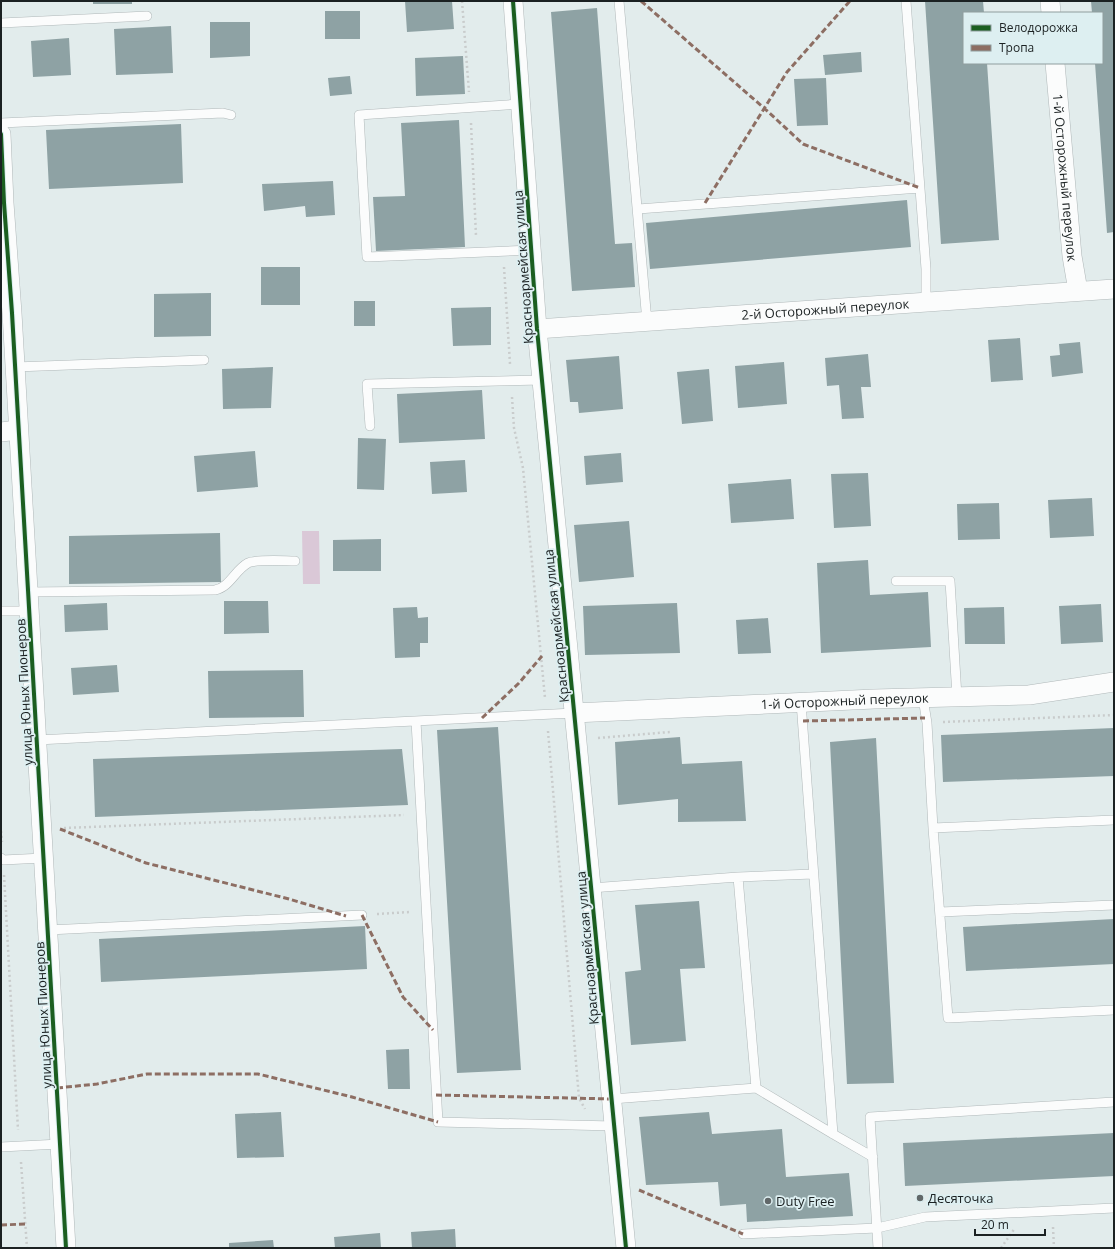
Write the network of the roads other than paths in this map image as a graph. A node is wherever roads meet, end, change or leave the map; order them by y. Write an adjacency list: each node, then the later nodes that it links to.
1 (513, 1): 9 (street, Красноармейская улица)
2 (619, 1): 15 (lane)
3 (906, 1): 13 (lane)
4 (1050, 1): 5 (street)
5 (1051, 12)
6 (147, 16): 7 (lane)
7 (1, 22)
8 (1055, 64): 18 (street, 1-й Осторожный переулок)
9 (520, 104): 16 (street, Красноармейская улица); 16 (lane)
10 (231, 114): 11 (lane)
11 (1, 123)
12 (1, 134): 14 (street, улица Юных Пионеров)
13 (920, 188): 15 (lane); 19 (lane)
14 (2, 203): 20 (street, улица Юных Пионеров)
15 (638, 209): 21 (lane)
16 (532, 250): 22 (street, Красноармейская улица)
17 (1114, 289): 18 (street, 2-й Осторожный переулок)
18 (1078, 291): 19 (street, 2-й Осторожный переулок)
19 (926, 302): 21 (street, 2-й Осторожный переулок)
20 (6, 312): 24 (street, улица Юных Пионеров)
21 (647, 322): 22 (street, 2-й Осторожный переулок)
22 (538, 329): 25 (street, Красноармейская улица)
23 (204, 360): 24 (lane)
24 (15, 367): 27 (street, улица Юных Пионеров)
25 (542, 380): 26 (lane); 37 (street, Красноармейская улица)
26 (370, 426)
27 (10, 431): 30 (street, улица Юных Пионеров)
28 (295, 561): 30 (lane)
29 (896, 581): 34 (lane)
30 (28, 592): 32 (street, улица Юных Пионеров)
31 (1, 611): 32 (lane)
32 (29, 611): 39 (street, улица Юных Пионеров)
33 (1114, 682): 34 (street, 1-й Осторожный переулок)
34 (957, 697): 35 (street, 1-й Осторожный переулок)
35 (923, 698): 36 (street, 1-й Осторожный переулок); 41 (lane)
36 (801, 702): 37 (street, 1-й Осторожный переулок); 44 (lane)
37 (574, 713): 38 (lane); 46 (street, Красноармейская улица)
38 (416, 721): 39 (lane); 55 (lane)
39 (37, 740): 42 (street, улица Юных Пионеров)
40 (1114, 820): 41 (lane)
41 (933, 828): 48 (lane)
42 (43, 858): 43 (lane); 50 (street, улица Юных Пионеров)
43 (2, 859)
44 (814, 874): 45 (lane); 56 (lane)
45 (738, 877): 46 (lane); 52 (lane)
46 (591, 888): 53 (street, Красноармейская улица)
47 (1114, 905): 48 (lane)
48 (940, 912): 51 (lane)
49 (362, 915): 50 (lane)
50 (48, 930): 57 (street, улица Юных Пионеров)
51 (1114, 1010)
52 (756, 1088): 53 (lane); 56 (lane)
53 (612, 1099): 55 (street, Красноармейская улица)
54 (1114, 1102): 59 (lane)
55 (614, 1126): 64 (street, Красноармейская улица)
56 (833, 1134): 59 (lane)
57 (60, 1144): 58 (lane); 63 (street, улица Юных Пионеров)
58 (1, 1147)
59 (873, 1157): 61 (lane)
60 (1114, 1208): 61 (lane)
61 (877, 1228): 62 (lane); 65 (lane)
62 (743, 1234)
63 (66, 1248)
64 (626, 1248)
65 (878, 1248)

